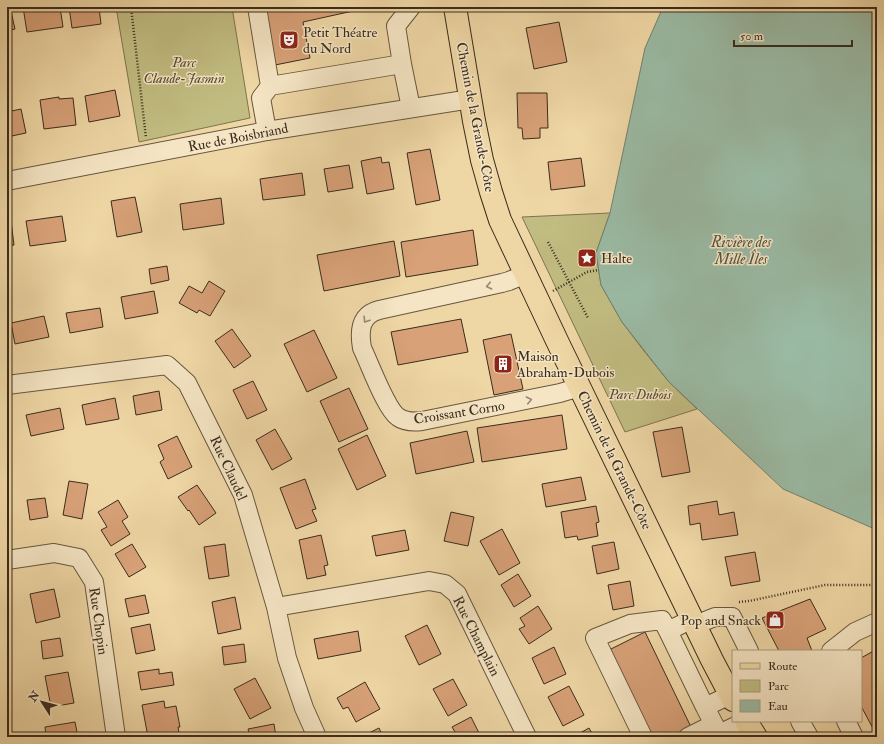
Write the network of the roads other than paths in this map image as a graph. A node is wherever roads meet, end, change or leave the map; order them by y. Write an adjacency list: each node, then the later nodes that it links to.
1 (257, 7): 5 (street)
2 (411, 7): 4 (street)
3 (455, 7): 6 (main road, Chemin de la Grande-Côte)
4 (402, 64): 5 (street); 7 (street)
5 (270, 86): 8 (street)
6 (470, 99): 7 (street, Rue de Boisbriand); 10 (main road, Chemin de la Grande-Côte)
7 (411, 108): 8 (street, Rue de Boisbriand)
8 (267, 131): 9 (street, Rue de Boisbriand)
9 (7, 181)
10 (526, 274): 12 (main road, Chemin de la Grande-Côte); 12 (street, Croissant Corno, one-way to 12)
11 (7, 385): 14 (street, Rue Claudel)
12 (580, 387): 15 (main road, Chemin de la Grande-Côte)
13 (7, 560): 27 (street, Rue Chopin)
14 (276, 607): 28 (street, Rue Claudel); 29 (street, Rue Champlain)
15 (694, 622): 17 (street); 18 (street); 20 (main road, Chemin de la Grande-Côte)
16 (877, 622): 19 (street)
17 (668, 631): 21 (street); 30 (street)
18 (748, 650)
19 (832, 650)
20 (731, 697): 21 (street)
21 (705, 707): 26 (street)
22 (744, 722): 26 (street)
23 (747, 722): 32 (main road)
24 (801, 722): 33 (street)
25 (846, 722): 34 (street)
26 (714, 724): 31 (street)
27 (116, 737)
28 (317, 737)
29 (527, 737)
30 (643, 737)
31 (688, 737)
32 (756, 737)
33 (809, 737)
34 (854, 737)

